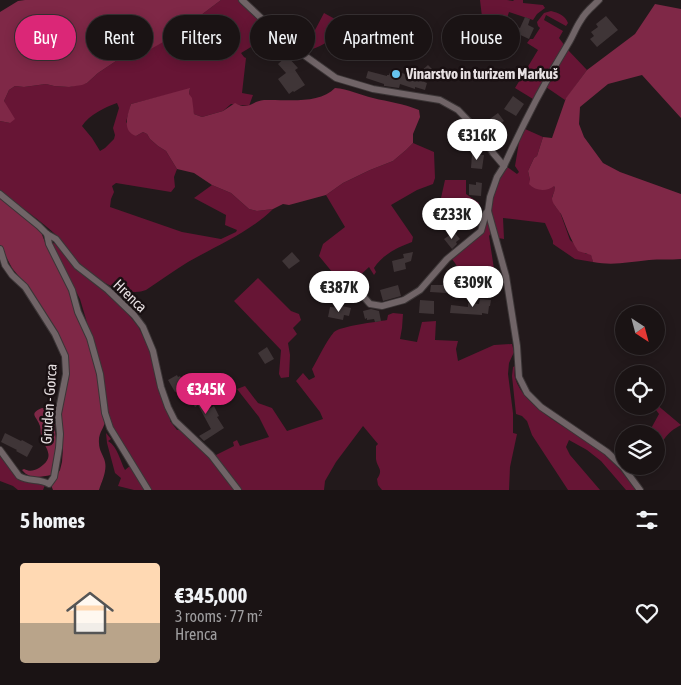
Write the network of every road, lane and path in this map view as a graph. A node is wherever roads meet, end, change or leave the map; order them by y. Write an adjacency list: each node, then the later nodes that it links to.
1 (242, 0): 3 (street)
2 (599, 0): 3 (street)
3 (504, 166): 5 (street)
4 (0, 194): 6 (street, Hrenca)
5 (488, 211): 8 (street); 12 (street)
6 (47, 234): 10 (street); 11 (street, Hrenca)
7 (0, 249): 9 (street, Gruden - Gorca)
8 (362, 295)
9 (0, 450)
10 (148, 490)
11 (238, 490)
12 (640, 490)

